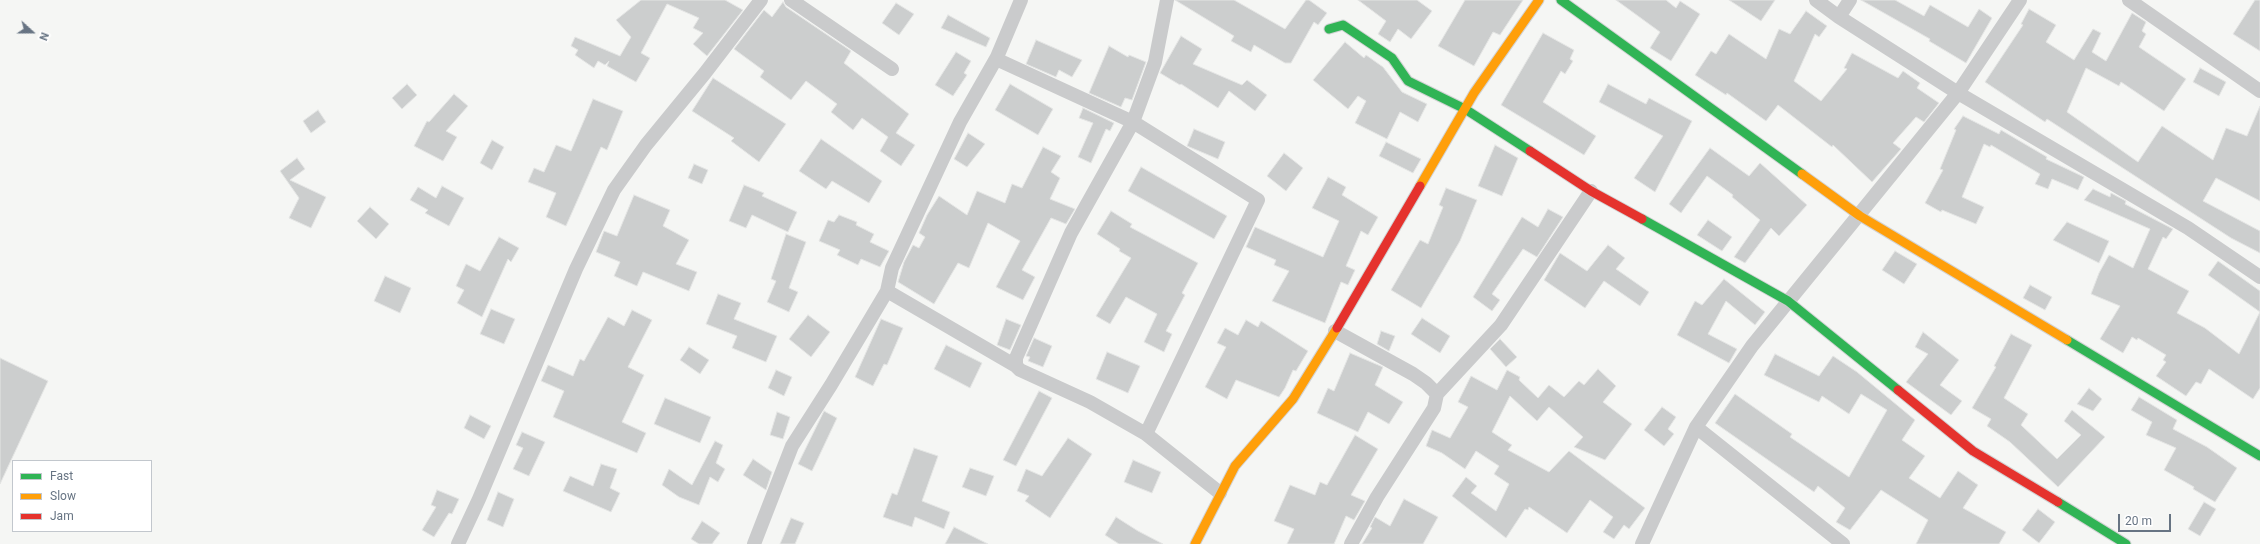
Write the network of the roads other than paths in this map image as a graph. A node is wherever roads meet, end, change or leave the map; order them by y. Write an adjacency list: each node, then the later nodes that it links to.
1 (761, 0): 31 (street)
2 (791, 0): 14 (street)
3 (1021, 0): 13 (street)
4 (1167, 0): 18 (street)
5 (1539, 0): 17 (street)
6 (1561, 0): 20 (street)
7 (1816, 0): 11 (street)
8 (1850, 0): 11 (street)
9 (2020, 0): 16 (street)
10 (2129, 0): 15 (street)
11 (1839, 17): 16 (street)
12 (1329, 29): 17 (street)
13 (996, 59): 18 (street); 22 (street)
14 (892, 69)
15 (2260, 91)
16 (1958, 93): 20 (street); 21 (street)
17 (1465, 109): 19 (street); 24 (street)
18 (1133, 122): 25 (street); 28 (street)
19 (1591, 191): 23 (street); 26 (street)
20 (1860, 216): 23 (street); 29 (street)
21 (2260, 277)
22 (887, 291): 25 (street); 32 (street)
23 (1788, 301): 27 (street); 37 (street)
24 (1335, 331): 26 (street); 30 (street)
25 (1016, 366): 28 (street)
26 (1436, 394): 34 (street)
27 (1696, 427): 35 (street); 36 (street)
28 (1146, 434): 30 (street)
29 (2260, 456)
30 (1220, 493): 33 (street)
31 (458, 544)
32 (754, 544)
33 (1195, 544)
34 (1351, 544)
35 (1642, 544)
36 (1843, 544)
37 (2126, 544)

